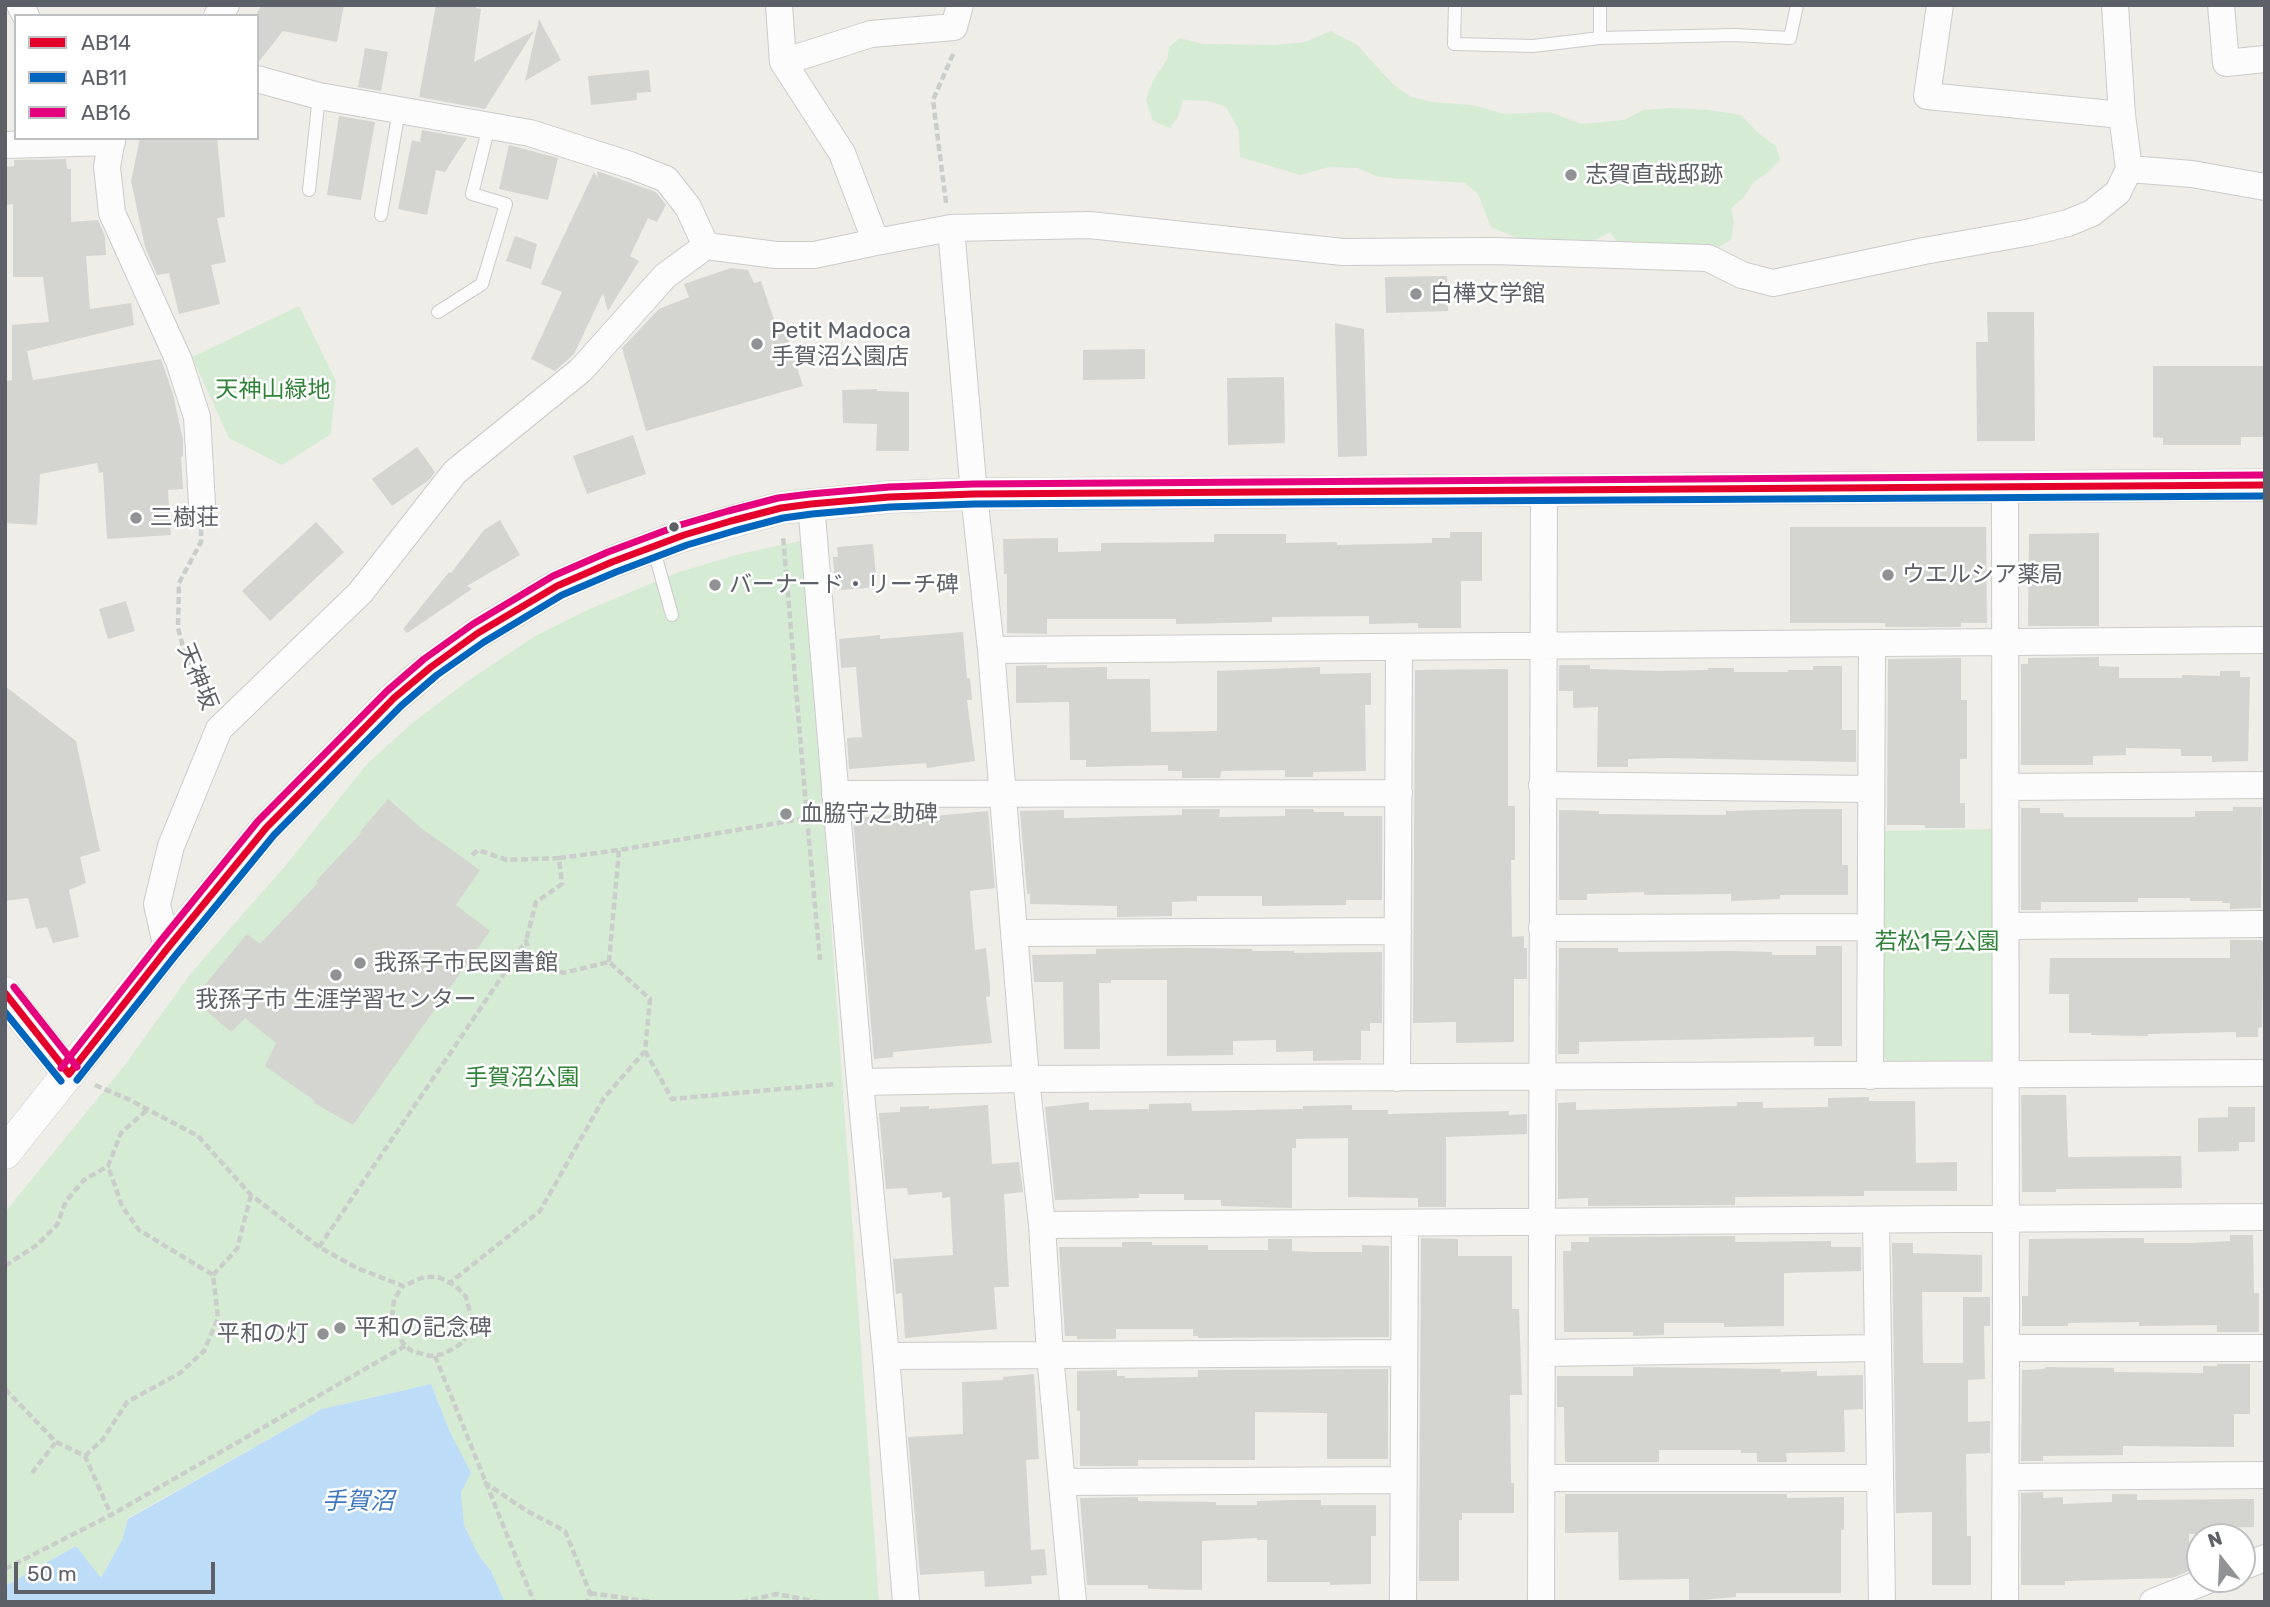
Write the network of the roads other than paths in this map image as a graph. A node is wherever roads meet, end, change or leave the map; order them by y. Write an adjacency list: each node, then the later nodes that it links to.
1 (779, 5): 11 (street)
2 (1455, 5): 9 (lane)
3 (1600, 5): 9 (lane)
4 (1797, 5): 9 (lane)
5 (1940, 5): 15 (street)
6 (2115, 5): 15 (street)
7 (2221, 5): 10 (street)
8 (957, 16): 11 (street)
9 (1601, 38)
10 (2265, 59)
11 (783, 62): 24 (street)
12 (259, 80): 13 (street)
13 (319, 96): 14 (street); 21 (lane)
14 (399, 110): 16 (street); 22 (lane)
15 (2122, 115): 19 (street)
16 (489, 126): 25 (street); 26 (lane)
17 (112, 140): 18 (street); 31 (street)
18 (5, 145)
19 (2129, 169): 20 (street); 23 (street)
20 (2265, 187)
21 (309, 190)
22 (381, 215)
23 (951, 228): 24 (street); 30 (street)
24 (876, 242): 25 (street)
25 (706, 246): 54 (street)
26 (438, 312)
27 (2265, 485): 28 (street)
28 (2005, 486): 29 (street); 36 (street)
29 (1544, 489): 30 (street); 38 (street)
30 (974, 494): 32 (street); 40 (street)
31 (202, 504)
32 (796, 506): 33 (street); 46 (street)
33 (652, 547): 34 (lane); 54 (street)
34 (672, 615)
35 (2265, 640): 36 (street)
36 (2007, 643): 37 (street); 43 (street)
37 (1872, 644): 38 (street); 44 (street)
38 (1543, 646): 39 (street); 41 (street)
39 (1399, 648): 40 (street); 45 (street)
40 (991, 650): 47 (street)
41 (1542, 785): 44 (street); 51 (street)
42 (2265, 785): 43 (street)
43 (2006, 787): 49 (street)
44 (1871, 789): 50 (street)
45 (1399, 793): 47 (street); 52 (street)
46 (835, 794): 47 (street); 63 (street)
47 (1003, 794): 53 (street)
48 (2265, 924): 49 (street)
49 (2007, 926): 58 (street)
50 (1871, 927): 51 (street); 59 (street)
51 (1542, 928): 60 (street)
52 (1398, 930): 53 (street); 61 (street)
53 (1014, 933): 62 (street)
54 (167, 948): 56 (street)
55 (5, 993): 56 (street)
56 (69, 1073): 64 (street)
57 (2265, 1073): 58 (street)
58 (2006, 1074): 59 (street); 66 (street)
59 (1870, 1076): 60 (street)
60 (1541, 1077): 61 (street); 68 (street)
61 (1397, 1078): 62 (street)
62 (1026, 1079): 63 (street); 70 (street)
63 (860, 1082): 77 (street)
64 (5, 1153)
65 (2265, 1217): 66 (street)
66 (2006, 1220): 67 (street); 72 (street)
67 (1876, 1221): 68 (street); 71 (street)
68 (1542, 1222): 69 (street); 75 (street)
69 (1405, 1223): 70 (street); 74 (street)
70 (1042, 1225): 76 (street)
71 (1878, 1348): 75 (street); 81 (street)
72 (2006, 1348): 73 (street); 79 (street)
73 (2265, 1348)
74 (1404, 1353): 76 (street); 82 (street)
75 (1542, 1353): 80 (street)
76 (1050, 1355): 77 (street); 83 (street)
77 (886, 1356): 85 (street)
78 (2265, 1475): 79 (street)
79 (2006, 1477): 90 (street)
80 (1542, 1478): 81 (street); 88 (street)
81 (1880, 1478): 89 (street)
82 (1403, 1480): 83 (street); 87 (street)
83 (1062, 1482): 86 (street)
84 (2186, 1589): 91 (street)
85 (906, 1602)
86 (1073, 1602)
87 (1403, 1602)
88 (1541, 1602)
89 (1882, 1602)
90 (2006, 1602)
91 (2152, 1602)

